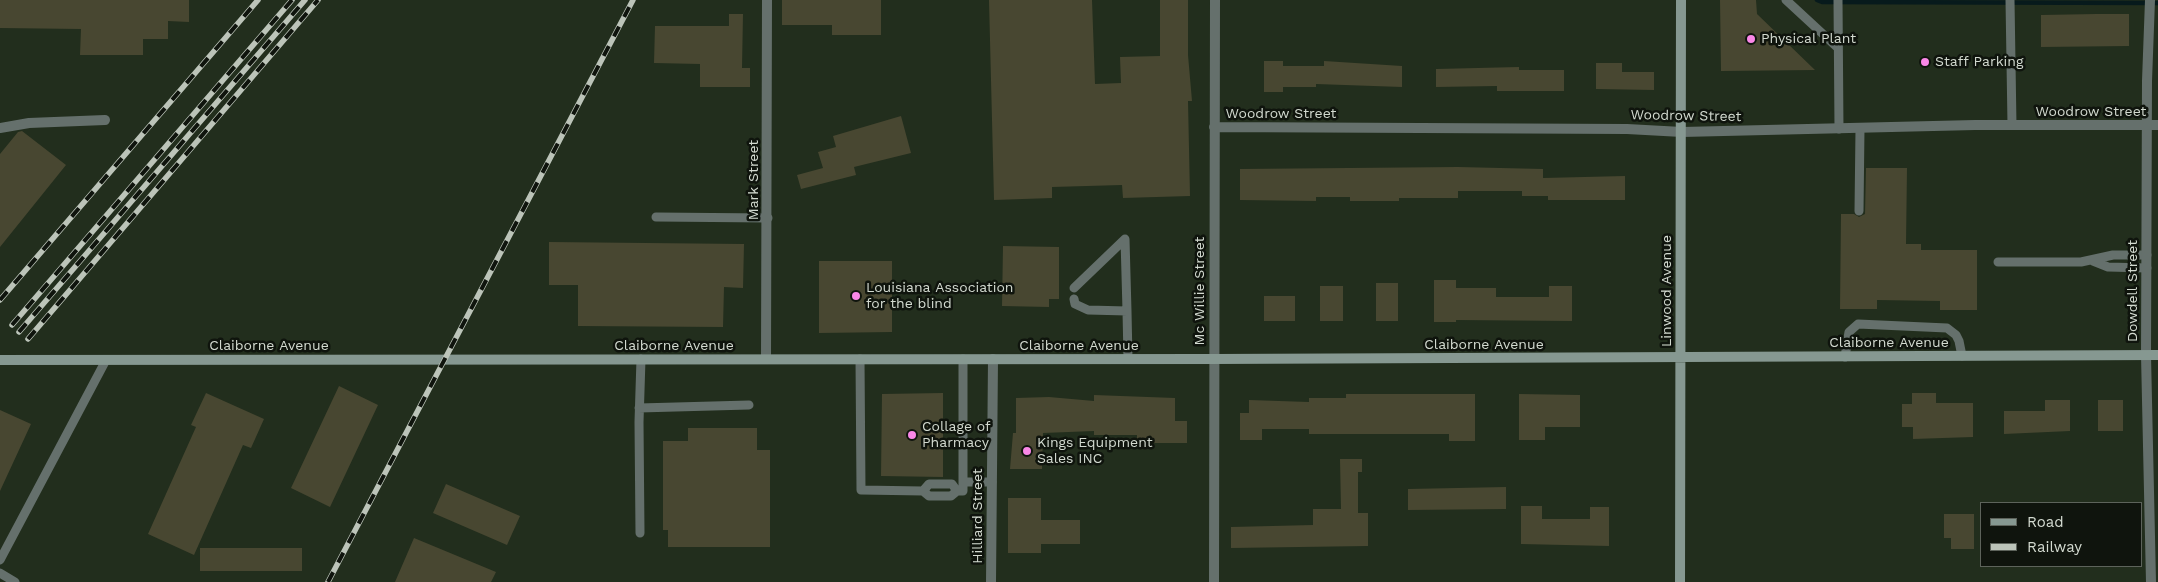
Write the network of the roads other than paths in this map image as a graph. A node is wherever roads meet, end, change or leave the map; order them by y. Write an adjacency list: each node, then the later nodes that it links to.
1 (767, 0): 19 (street, Mark Street)
2 (1215, 0): 13 (street, Mc Willie Street)
3 (1681, 0): 16 (street, Linwood Avenue)
4 (1786, 0): 8 (lane)
5 (1838, 0): 8 (lane)
6 (2010, 0): 11 (lane)
7 (2150, 0): 10 (street, Dowdell Street)
8 (1838, 48): 14 (lane)
9 (105, 120): 12 (street)
10 (2153, 125): 11 (street, Woodrow Street); 20 (street, Dowdell Street)
11 (2012, 126): 15 (street, Woodrow Street)
12 (0, 128)
13 (1214, 128): 16 (street, Woodrow Street); 38 (street, Mc Willie Street)
14 (1839, 129): 15 (street, Woodrow Street); 16 (street, Woodrow Street)
15 (1860, 129): 17 (lane)
16 (1682, 132): 31 (street, Linwood Avenue)
17 (1860, 211)
18 (656, 216): 19 (lane)
19 (768, 218): 33 (street, Mark Street)
20 (2146, 255): 21 (lane); 23 (street, Dowdell Street)
21 (2093, 261): 22 (lane); 23 (lane)
22 (1998, 262)
23 (2147, 268): 27 (street, Dowdell Street)
24 (1074, 288): 26 (lane)
25 (1074, 299): 26 (lane)
26 (1127, 311): 37 (lane)
27 (2146, 355): 28 (street, Claiborne Avenue); 29 (street, Claiborne Avenue); 52 (street, Dowdell Street)
28 (2158, 355)
29 (1962, 356): 30 (street, Claiborne Avenue); 30 (lane)
30 (1845, 357): 31 (street, Claiborne Avenue)
31 (1681, 358): 38 (street, Claiborne Avenue); 51 (street, Linwood Avenue)
32 (641, 359): 33 (street, Claiborne Avenue); 40 (street, Claiborne Avenue); 42 (lane)
33 (766, 359): 34 (street, Claiborne Avenue)
34 (860, 359): 35 (street, Claiborne Avenue); 43 (lane)
35 (963, 359): 36 (street, Claiborne Avenue); 43 (lane)
36 (993, 359): 37 (street, Claiborne Avenue); 44 (street, Hilliard Street)
37 (1128, 359): 38 (street, Claiborne Avenue)
38 (1214, 359): 50 (street, Mc Willie Street)
39 (0, 360): 40 (street, Claiborne Avenue)
40 (106, 360): 46 (lane)
41 (748, 406): 42 (lane)
42 (639, 408): 45 (lane)
43 (963, 482): 44 (lane)
44 (992, 482): 49 (street, Hilliard Street)
45 (640, 533)
46 (0, 560)
47 (0, 573): 48 (lane)
48 (15, 582)
49 (991, 582)
50 (1214, 582)
51 (1680, 582)
52 (2151, 582)

